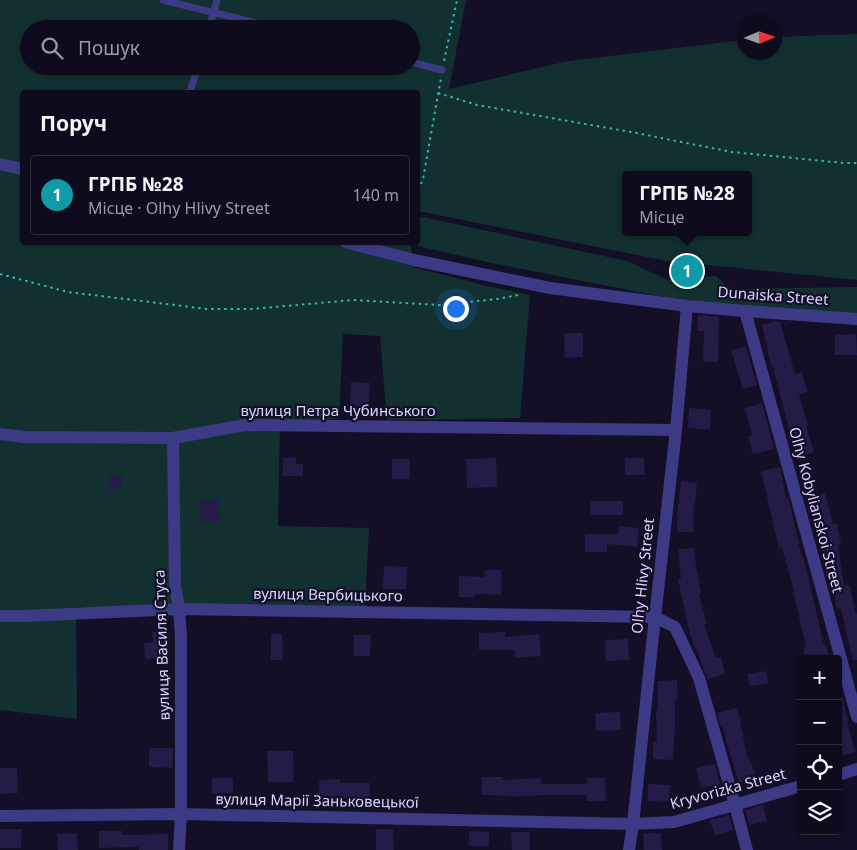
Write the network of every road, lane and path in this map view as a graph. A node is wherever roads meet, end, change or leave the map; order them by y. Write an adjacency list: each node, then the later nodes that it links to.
1 (163, 0): 4 (lane)
2 (217, 0): 4 (lane)
3 (457, 0): 8 (path)
4 (214, 12): 5 (lane); 6 (lane)
5 (212, 20)
6 (246, 20)
7 (420, 64): 8 (lane)
8 (442, 70): 11 (path)
9 (195, 75): 10 (lane)
10 (191, 90)
11 (438, 93): 12 (path); 15 (path)
12 (857, 163)
13 (0, 164): 14 (street)
14 (20, 169)
15 (420, 186)
16 (356, 245): 19 (street, Dunaiska Street)
17 (0, 274): 18 (path)
18 (523, 294)
19 (687, 306): 20 (street, Dunaiska Street); 22 (street, Olhy Hlivy Street)
20 (744, 311): 21 (street, Dunaiska Street); 28 (street, Olhy Kobylianskoi Street)
21 (857, 319)
22 (676, 430): 24 (street, вулиця Петра Чубинського); 27 (street, Olhy Hlivy Street)
23 (0, 434): 24 (street, вулиця Петра Чубинського)
24 (173, 438): 25 (street, вулиця Василя Стуса)
25 (179, 609): 26 (street, вулиця Вербицького); 27 (street, вулиця Вербицького); 33 (street, вулиця Василя Стуса)
26 (0, 616)
27 (655, 617): 32 (street); 35 (street, Olhy Hlivy Street)
28 (857, 717)
29 (857, 769): 30 (street)
30 (842, 774)
31 (797, 787): 32 (street, Kryvorizka Street)
32 (735, 805): 35 (street, Kryvorizka Street); 38 (street)
33 (181, 814): 34 (street, вулиця Марії Заньковецької); 35 (street, вулиця Марії Заньковецької); 36 (street, вулиця Василя Стуса)
34 (0, 816)
35 (634, 824): 37 (street, Olhy Hlivy Street)
36 (179, 850)
37 (629, 850)
38 (746, 850)

